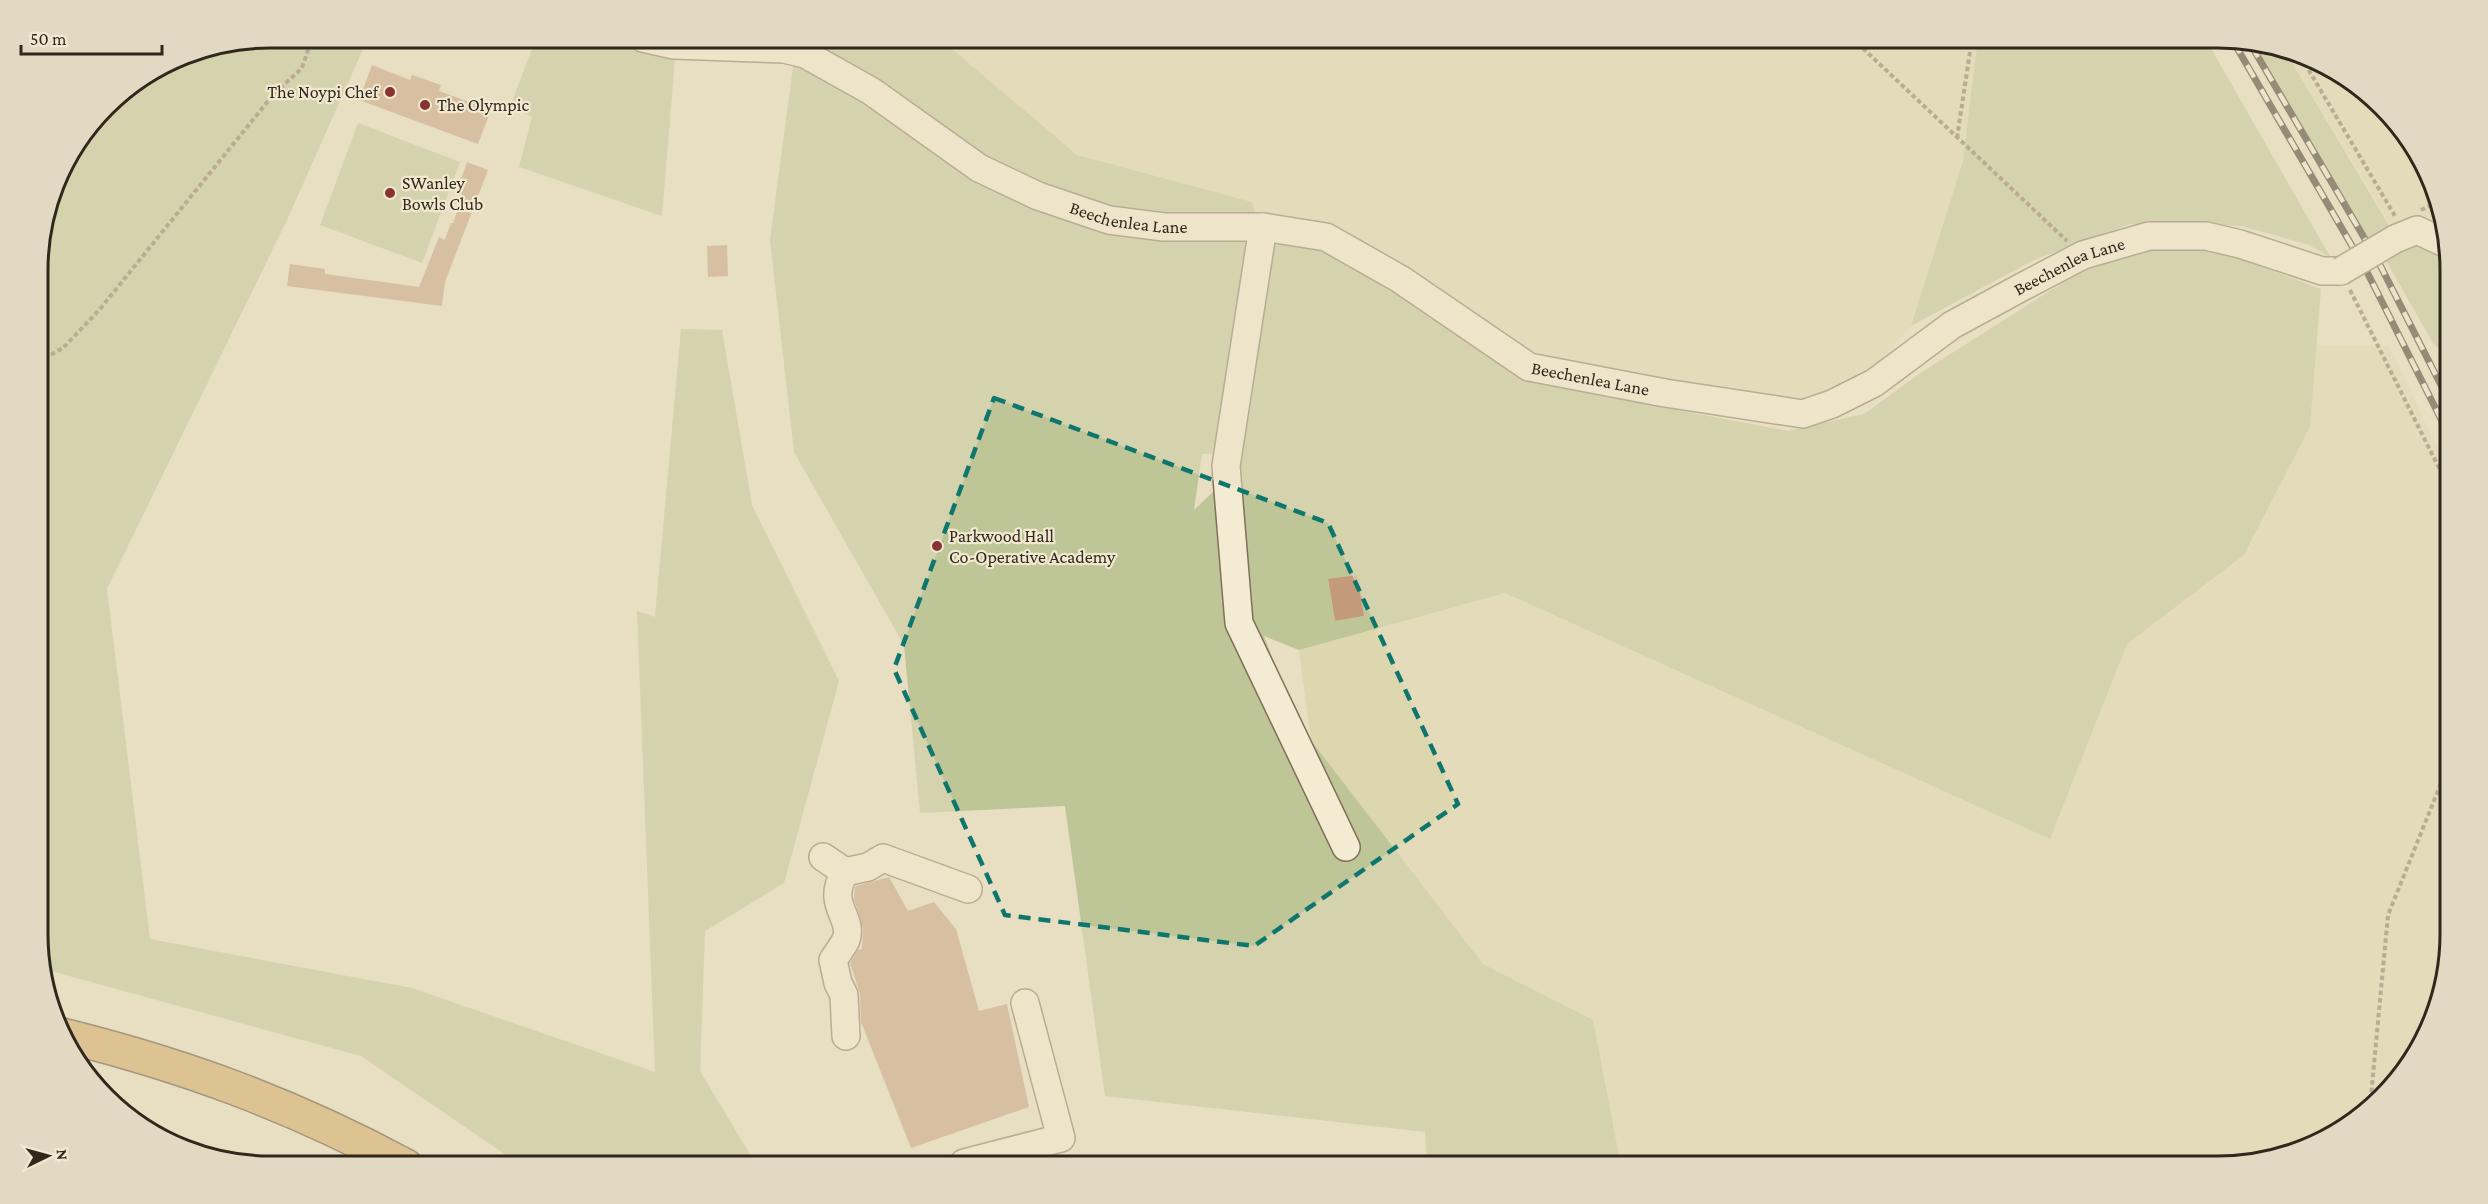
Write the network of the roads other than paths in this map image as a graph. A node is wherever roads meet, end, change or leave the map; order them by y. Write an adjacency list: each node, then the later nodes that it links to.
1 (756, 48): 2 (street, Beechenlea Lane)
2 (1263, 227): 3 (street, Beechenlea Lane, bridge); 4 (street)
3 (2438, 240)
4 (1346, 847)
5 (968, 889): 7 (street)
6 (1025, 1003): 10 (street)
7 (846, 1036)
8 (74, 1038): 9 (highway)
9 (386, 1156)
10 (991, 1156)

